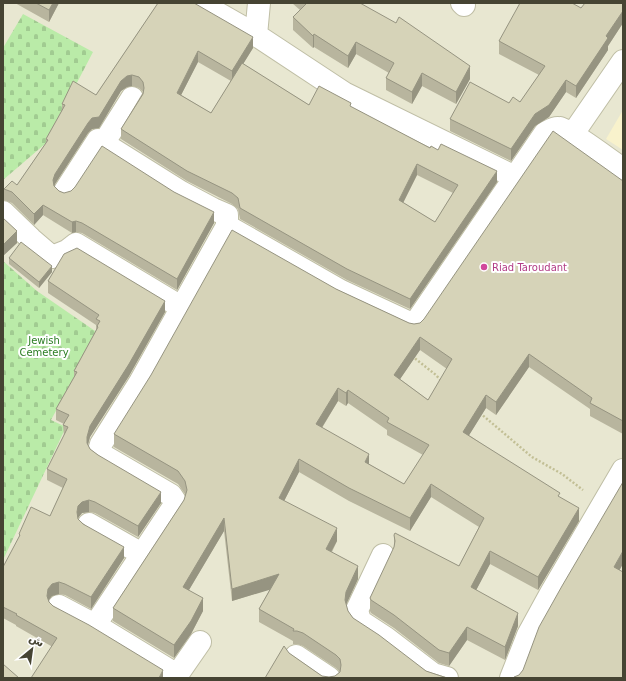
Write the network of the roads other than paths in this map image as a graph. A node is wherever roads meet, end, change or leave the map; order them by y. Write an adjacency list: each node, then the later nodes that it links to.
1 (200, 3): 3 (street)
2 (259, 3): 3 (street)
3 (256, 35): 9 (street)
4 (623, 61): 6 (street)
5 (132, 98): 7 (street)
6 (572, 134): 8 (street); 9 (street)
7 (103, 144): 10 (street); 12 (street)
8 (623, 169)
9 (515, 177): 12 (street)
10 (65, 191)
11 (3, 212): 13 (street)
12 (227, 226): 13 (street)
13 (181, 307): 16 (street)
14 (623, 470): 25 (street)
15 (88, 524): 16 (street)
16 (142, 554): 19 (street)
17 (383, 555): 24 (street)
18 (59, 606): 19 (street)
19 (95, 625): 22 (street)
20 (200, 642): 22 (street)
21 (296, 656): 23 (street)
22 (176, 677)
23 (330, 678)
24 (447, 678)
25 (510, 678)

